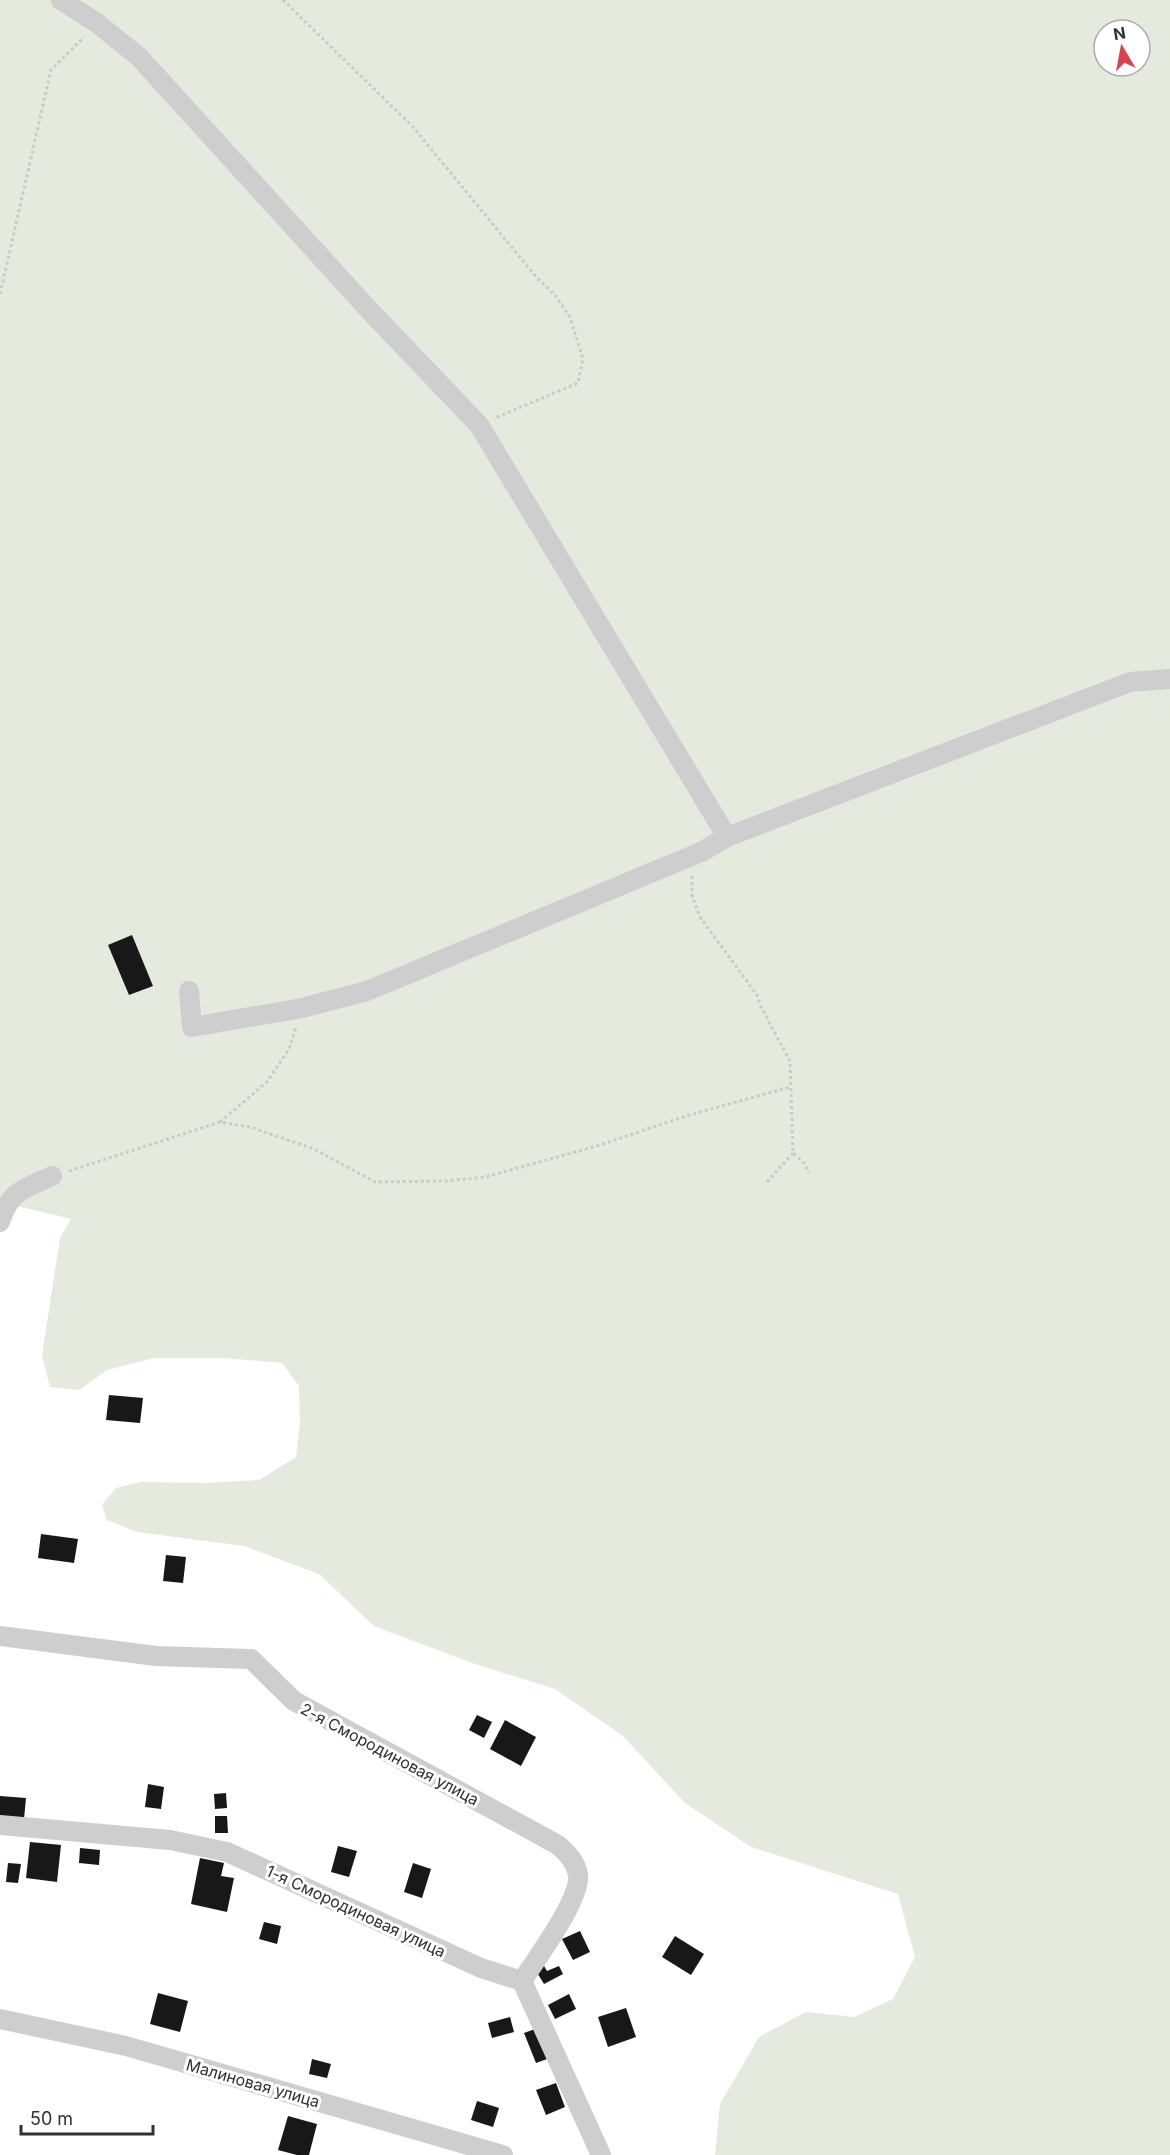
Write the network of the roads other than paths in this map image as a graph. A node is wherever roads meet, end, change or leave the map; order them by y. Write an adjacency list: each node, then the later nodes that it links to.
1 (61, 0): 3 (street)
2 (1170, 679): 3 (street)
3 (727, 837): 4 (street)
4 (189, 992)
5 (52, 1176): 6 (street)
6 (0, 1222)
7 (0, 1636): 9 (street, 2-я Смородиновая улица)
8 (0, 1825): 9 (street, 1-я Смородиновая улица)
9 (522, 1981): 12 (street)
10 (0, 2019): 11 (street, Малиновая улица)
11 (503, 2155)
12 (601, 2155)

